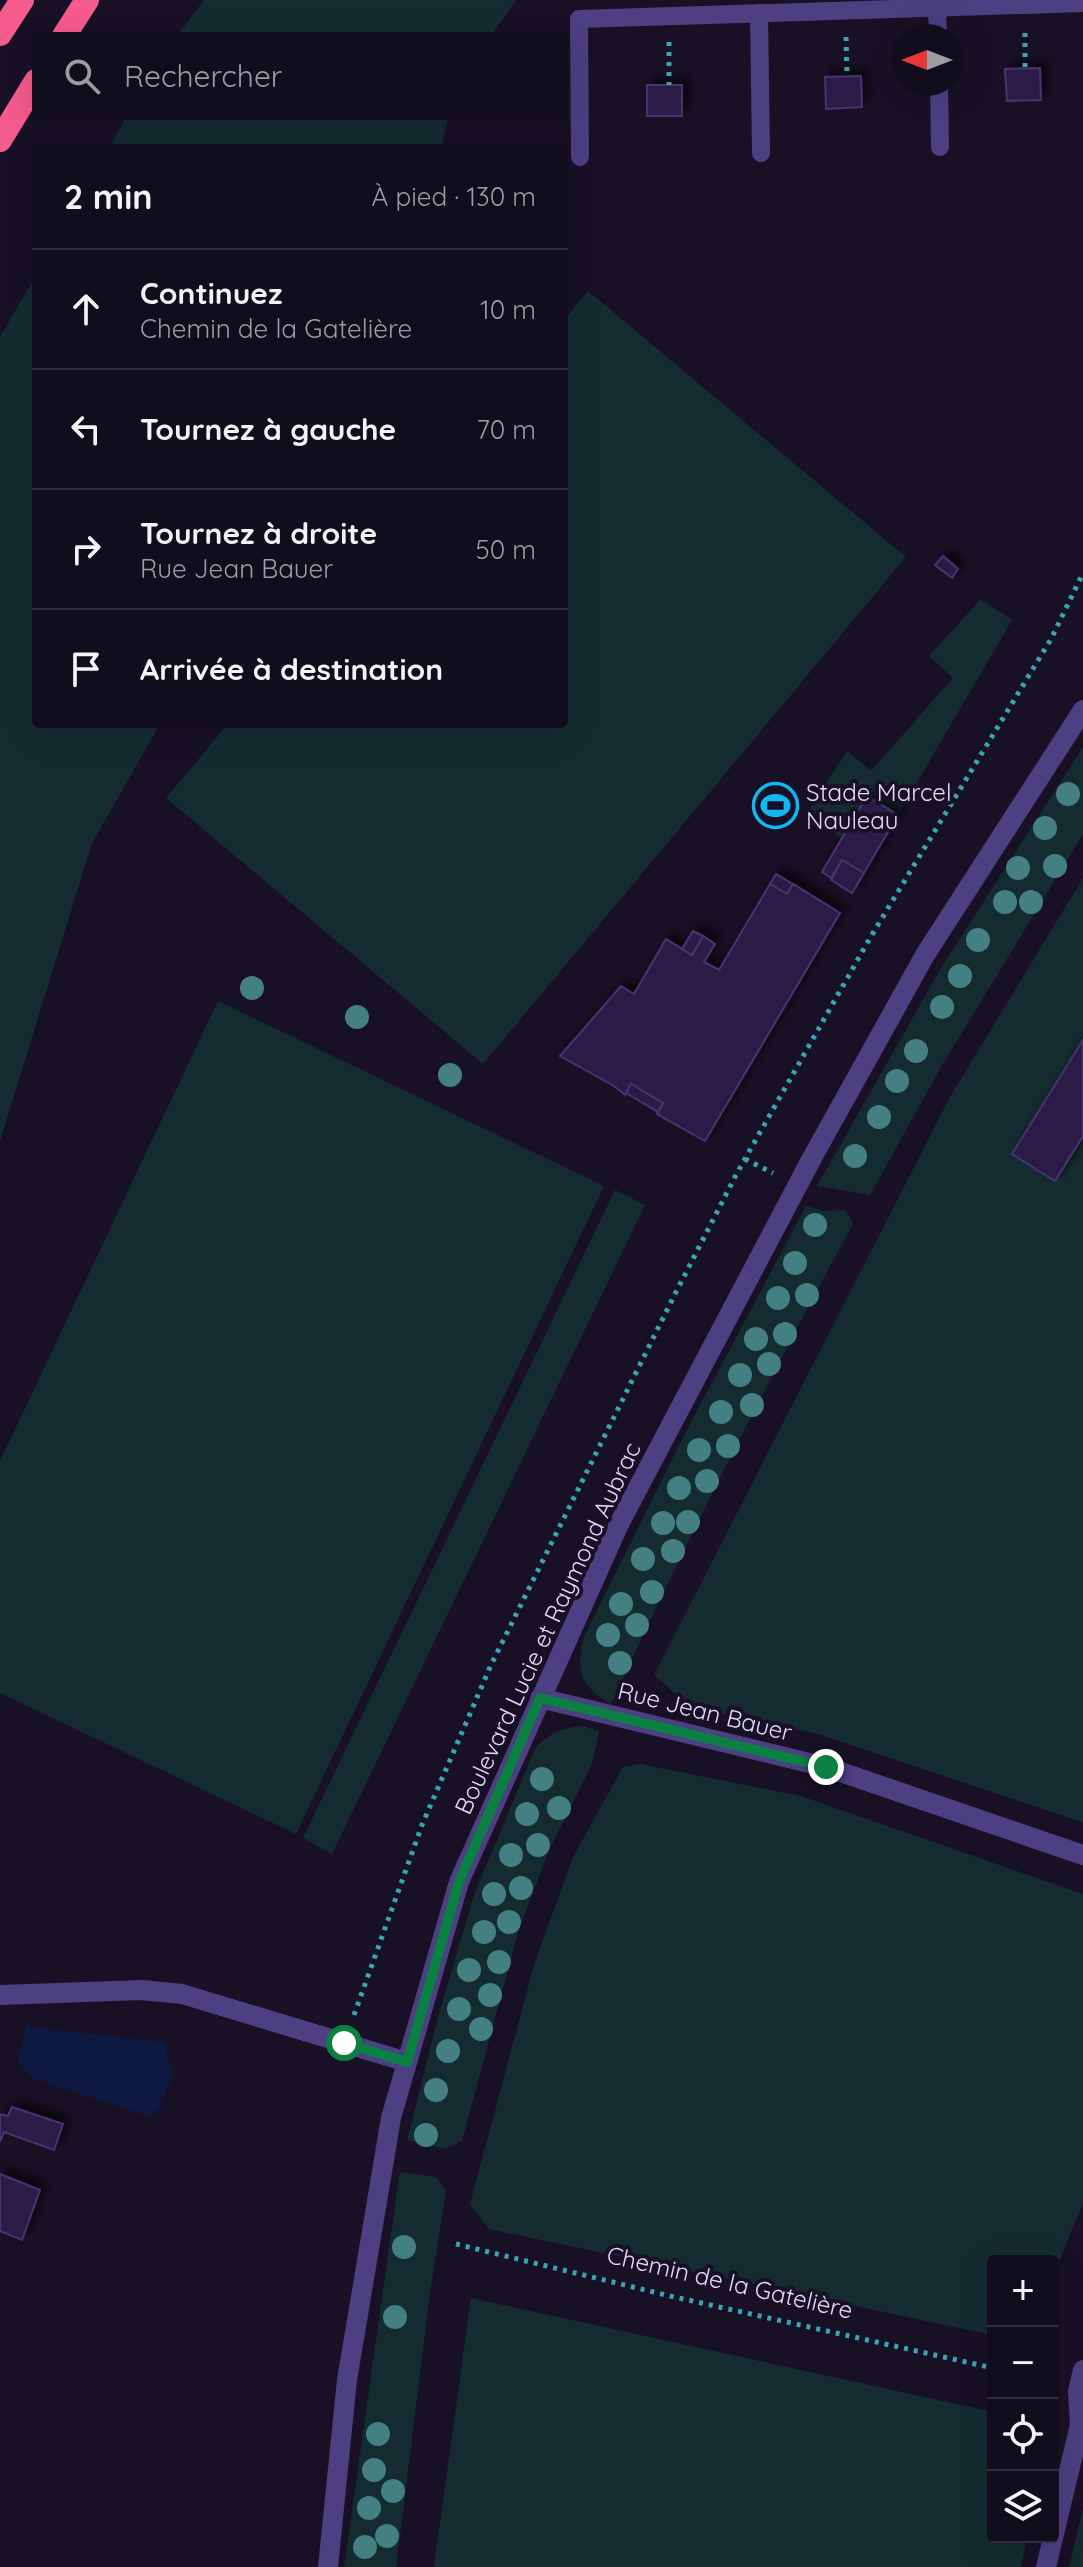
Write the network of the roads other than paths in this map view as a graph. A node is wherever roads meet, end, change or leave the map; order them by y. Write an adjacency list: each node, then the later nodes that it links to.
1 (22, 0): 10 (highway)
2 (87, 0): 9 (highway)
3 (1060, 2): 4 (lane); 6 (lane)
4 (1083, 3)
5 (670, 8): 7 (lane); 16 (lane)
6 (937, 8): 7 (lane); 8 (lane)
7 (759, 13): 15 (lane)
8 (938, 24)
9 (67, 32)
10 (0, 34)
11 (32, 88): 13 (highway)
12 (939, 96): 14 (lane)
13 (0, 140)
14 (940, 147)
15 (761, 153)
16 (580, 157)
17 (1083, 710): 18 (street, Boulevard Lucie et Raymond Aubrac)
18 (540, 1698): 19 (street, Rue Jean Bauer); 21 (street, Boulevard Lucie et Raymond Aubrac)
19 (1083, 1855)
20 (0, 1995): 21 (street)
21 (407, 2062): 24 (street, Boulevard Lucie et Raymond Aubrac)
22 (1083, 2370): 23 (street)
23 (1080, 2392): 25 (street)
24 (328, 2567)
25 (1046, 2567)

